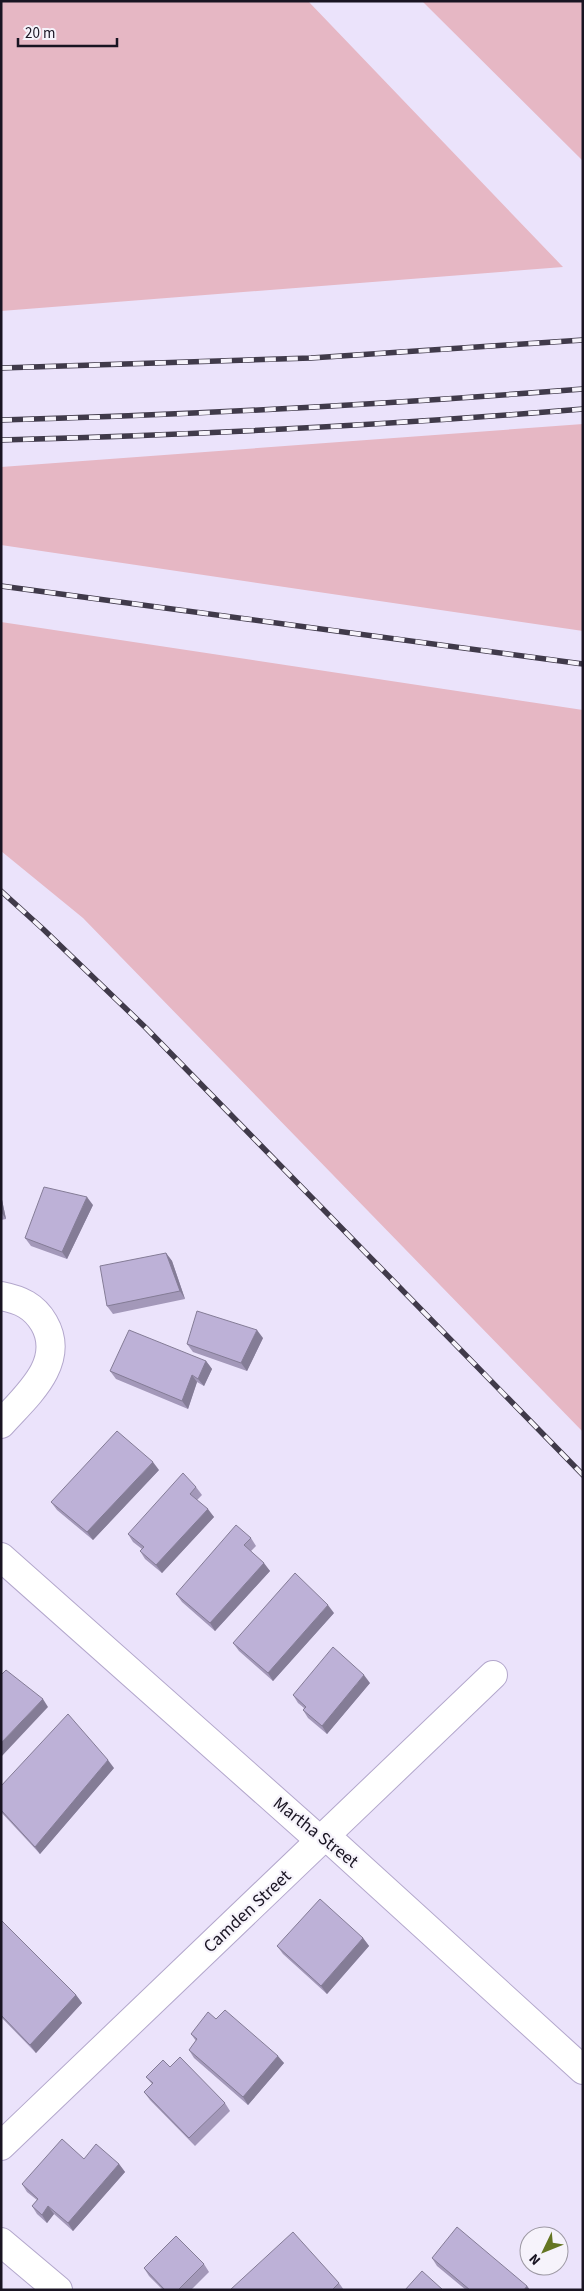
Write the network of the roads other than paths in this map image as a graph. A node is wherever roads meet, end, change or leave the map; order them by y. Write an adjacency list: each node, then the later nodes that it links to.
1 (1, 1296): 2 (street)
2 (1, 1424)
3 (1, 1557): 5 (street, Martha Street)
4 (493, 1675): 5 (street, Camden Street)
5 (326, 1836): 6 (street, Martha Street); 7 (street, Camden Street)
6 (583, 2070)
7 (1, 2146)
8 (1, 2242): 9 (street)
9 (58, 2290)

